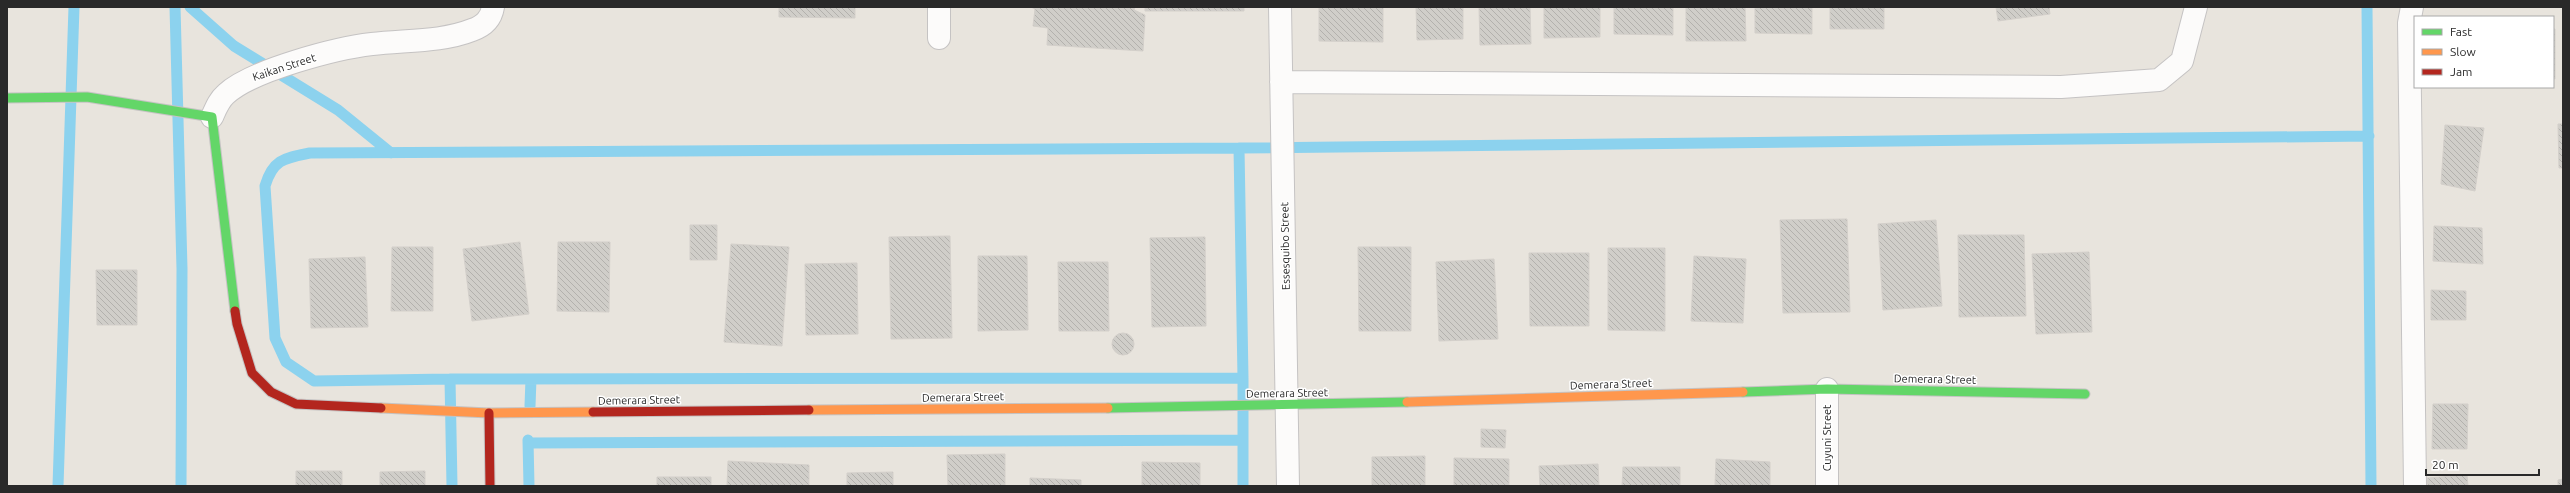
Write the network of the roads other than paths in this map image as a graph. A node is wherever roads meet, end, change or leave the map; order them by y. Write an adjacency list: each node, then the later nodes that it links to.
1 (493, 7): 9 (street, Kaikan Street)
2 (939, 7): 6 (street)
3 (1280, 7): 7 (street, Essesquibo Street)
4 (2196, 7): 7 (street)
5 (2412, 7): 17 (street)
6 (939, 38)
7 (1282, 82): 12 (street, Essesquibo Street)
8 (8, 98): 9 (street)
9 (212, 117): 13 (street, Demerara Street)
10 (1827, 389): 11 (street, Demerara Street); 12 (street, Demerara Street); 16 (street, Cuyuni Street)
11 (2085, 394)
12 (1287, 406): 13 (street, Demerara Street); 15 (street, Essesquibo Street)
13 (489, 413): 14 (street)
14 (490, 486)
15 (1288, 486)
16 (1827, 486)
17 (2415, 486)

